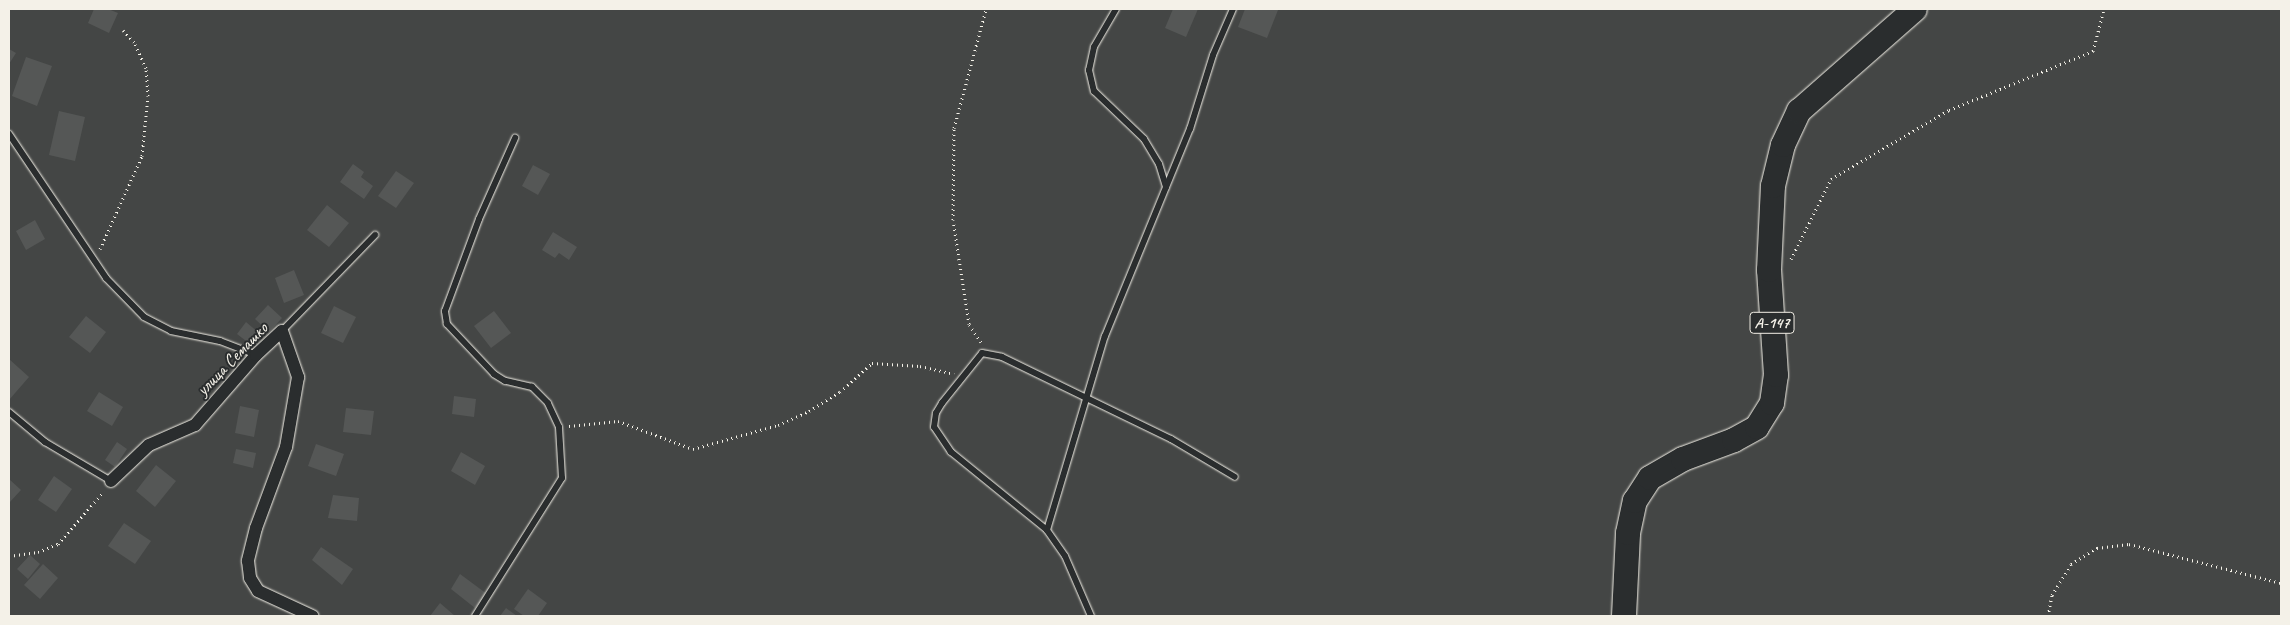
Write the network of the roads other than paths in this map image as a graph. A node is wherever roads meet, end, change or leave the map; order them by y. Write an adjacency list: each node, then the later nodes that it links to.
1 (1116, 9): 6 (lane)
2 (1233, 9): 6 (lane)
3 (1915, 9): 18 (highway, А-147)
4 (9, 134): 9 (lane)
5 (515, 138): 16 (lane)
6 (1166, 187): 10 (lane)
7 (375, 235): 8 (lane)
8 (282, 331): 9 (street, улица Семашко); 15 (street, улица Семашко)
9 (256, 355): 13 (street, улица Семашко)
10 (1086, 399): 12 (lane); 14 (lane); 14 (lane)
11 (9, 412): 13 (lane)
12 (1234, 477)
13 (111, 481)
14 (1047, 530): 17 (lane)
15 (312, 616)
16 (475, 616)
17 (1091, 616)
18 (1624, 616)

